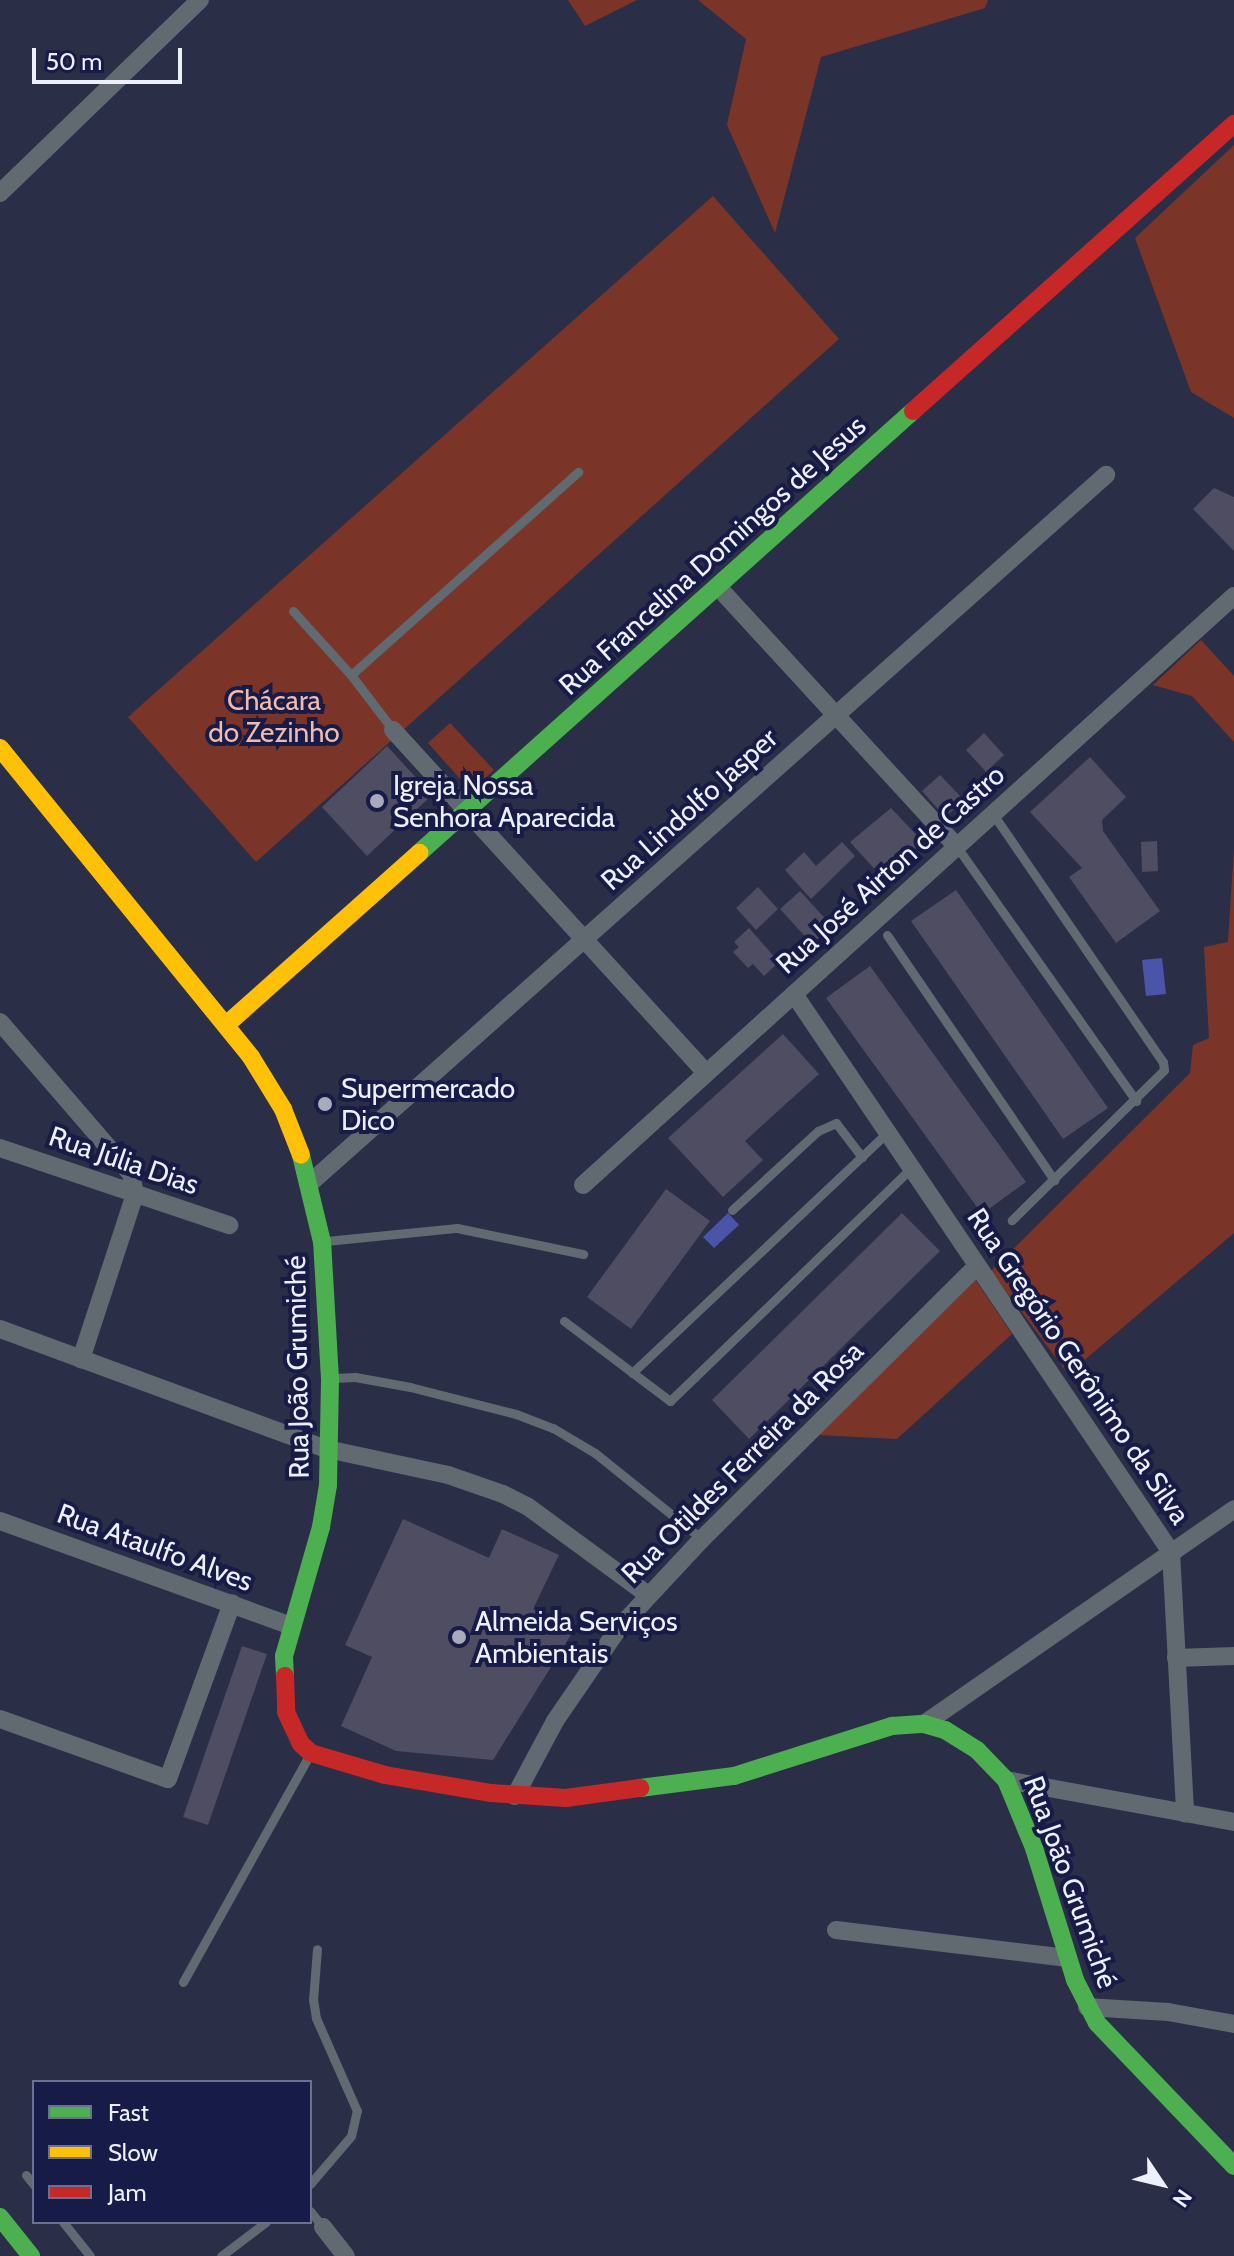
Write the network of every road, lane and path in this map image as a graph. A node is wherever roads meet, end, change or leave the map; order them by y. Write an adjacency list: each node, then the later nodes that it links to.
1 (200, 0): 3 (street)
2 (1234, 124): 6 (main road, Rua Francelina Domingos de Jesus)
3 (0, 193)
4 (578, 472): 9 (lane)
5 (1106, 475): 10 (street, Rua Lindolfo Jasper)
6 (719, 588): 10 (street); 13 (main road, Rua Francelina Domingos de Jesus)
7 (1234, 596): 14 (street, Rua José Airton de Castro)
8 (293, 611): 9 (lane)
9 (351, 675): 11 (lane)
10 (836, 716): 15 (street); 17 (street, Rua Lindolfo Jasper)
11 (393, 730): 13 (street)
12 (0, 748): 20 (main road, Rua João Grumiché)
13 (467, 811): 17 (street); 20 (main road, Rua Francelina Domingos de Jesus)
14 (993, 814): 15 (street, Rua José Airton de Castro); 22 (lane)
15 (957, 847): 18 (street, Rua José Airton de Castro); 22 (lane)
16 (887, 935): 27 (lane)
17 (585, 940): 21 (street); 28 (street, Rua Lindolfo Jasper)
18 (794, 994): 21 (street, Rua José Airton de Castro); 23 (street, Rua Gregório Gerônimo da Silva)
19 (0, 1022): 30 (street)
20 (226, 1025): 28 (main road, Rua João Grumiché)
21 (706, 1073): 29 (street, Rua José Airton de Castro)
22 (1136, 1101): 27 (lane)
23 (887, 1133): 25 (lane); 26 (street, Rua Gregório Gerônimo da Silva)
24 (0, 1148): 30 (street, Rua Júlia Dias)
25 (862, 1157): 31 (lane); 40 (lane)
26 (911, 1168): 36 (street, Rua Gregório Gerônimo da Silva); 40 (lane)
27 (1054, 1180): 32 (lane)
28 (309, 1184): 34 (main road, Rua João Grumiché)
29 (583, 1185)
30 (135, 1194): 33 (street, Rua Júlia Dias); 39 (street)
31 (732, 1210)
32 (1012, 1220)
33 (229, 1225)
34 (322, 1242): 35 (lane); 41 (main road, Rua João Grumiché)
35 (583, 1254)
36 (977, 1266): 45 (street, Rua Otildes Ferreira da Rosa); 46 (street, Rua Gregório Gerônimo da Silva)
37 (564, 1321): 40 (lane)
38 (0, 1329): 39 (street)
39 (81, 1359): 42 (street)
40 (632, 1373)
41 (330, 1379): 42 (main road, Rua João Grumiché); 45 (lane)
42 (327, 1449): 47 (street); 49 (main road, Rua João Grumiché)
43 (1234, 1509): 46 (street)
44 (0, 1521): 48 (street, Rua Ataulfo Alves)
45 (702, 1539): 47 (street, Rua Otildes Ferreira da Rosa)
46 (1171, 1552): 51 (street, Rua Gregório Gerônimo da Silva); 53 (street)
47 (648, 1595): 56 (street, Rua Otildes Ferreira da Rosa)
48 (232, 1603): 49 (street, Rua Ataulfo Alves); 52 (street)
49 (291, 1626): 54 (main road, Rua João Grumiché)
50 (1234, 1656): 51 (street)
51 (1176, 1658): 57 (street, Rua Gregório Gerônimo da Silva)
52 (0, 1719)
53 (924, 1724): 55 (main road, Rua João Grumiché); 56 (main road, Rua João Grumiché)
54 (311, 1753): 56 (main road, Rua João Grumiché); 62 (lane)
55 (1006, 1780): 57 (street); 61 (main road, Rua João Grumiché)
56 (515, 1796)
57 (1185, 1814): 58 (street)
58 (1234, 1822)
59 (836, 1930): 61 (street)
60 (317, 1949): 68 (lane)
61 (1067, 1958): 63 (main road, Rua João Grumiché)
62 (183, 1982)
63 (1087, 2007): 64 (street); 65 (main road, Rua João Grumiché)
64 (1234, 2024)
65 (1234, 2166)
66 (26, 2175): 67 (lane)
67 (32, 2182)
68 (312, 2182)
69 (312, 2213): 73 (lane)
70 (0, 2217): 74 (main road)
71 (65, 2224): 75 (lane)
72 (263, 2224): 76 (lane)
73 (323, 2227): 77 (street)
74 (31, 2256)
75 (90, 2256)
76 (221, 2256)
77 (346, 2256)

